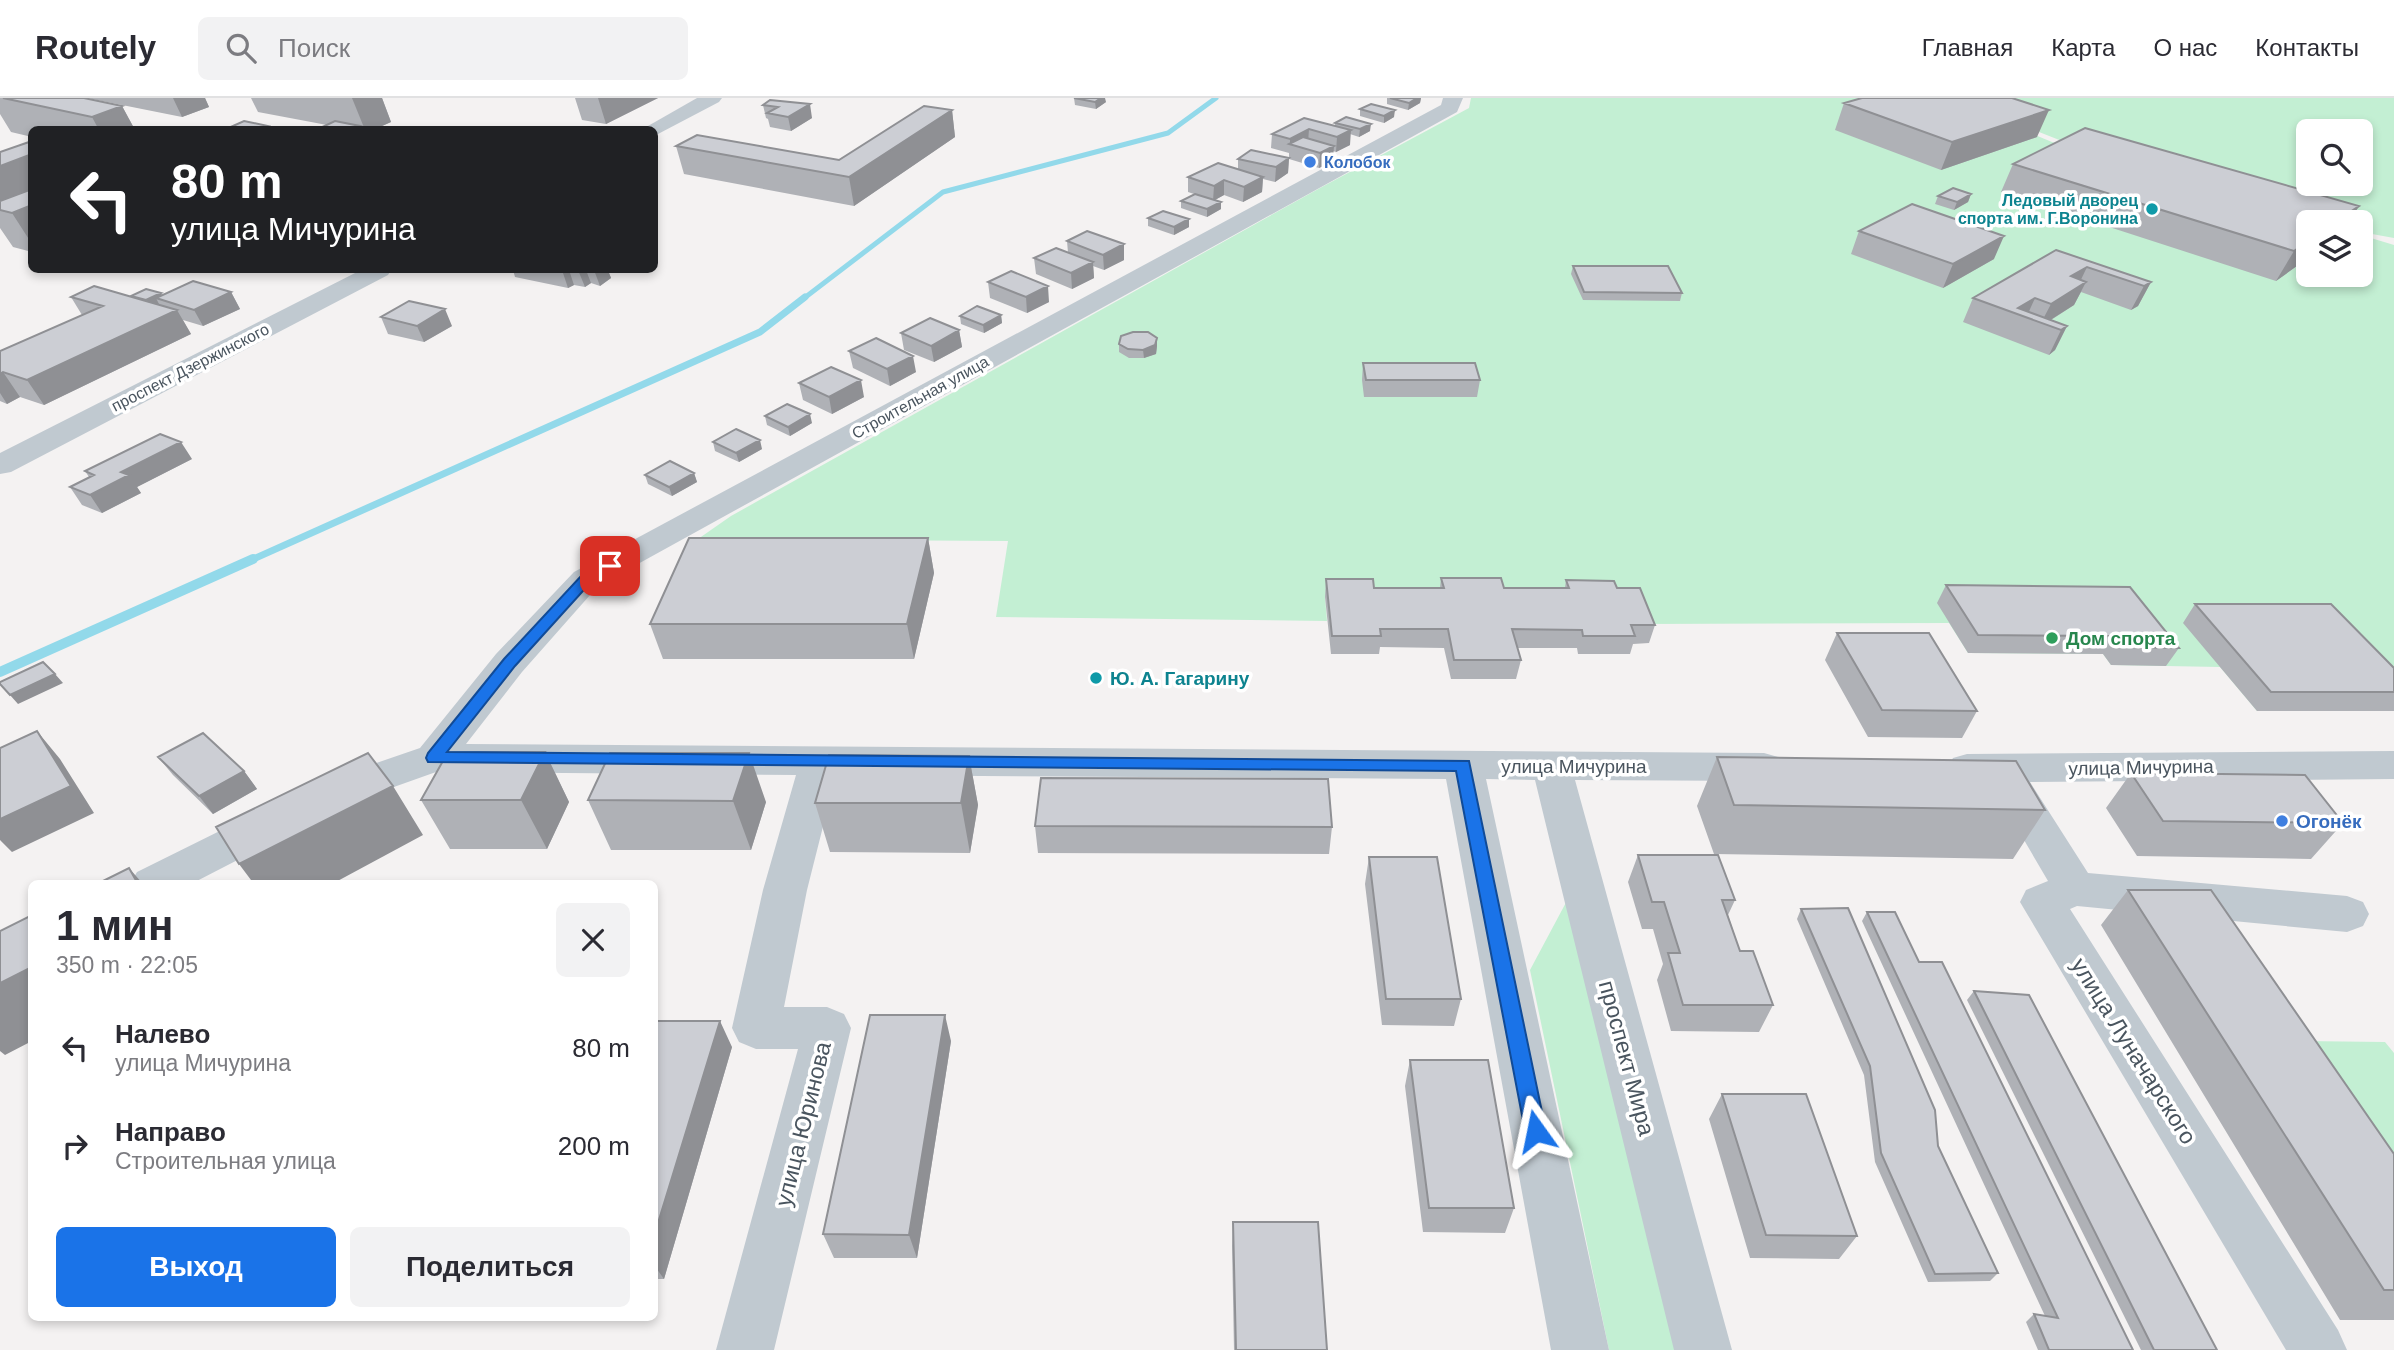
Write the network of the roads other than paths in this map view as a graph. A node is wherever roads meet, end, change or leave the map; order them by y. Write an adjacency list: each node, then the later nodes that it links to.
1 (712, 98): 3 (street)
2 (1453, 98): 6 (street, Строительная улица)
3 (658, 126)
4 (373, 273): 5 (street, проспект Дзержинского)
5 (0, 465)
6 (434, 758): 7 (street, улица Мичурина); 14 (street, улица Мичурина)
7 (819, 762): 8 (street, улица Мичурина); 17 (street, улица Юринова)
8 (1463, 765): 10 (street, улица Мичурина); 18 (street)
9 (2394, 765): 13 (street, улица Мичурина)
10 (1552, 767): 11 (street, улица Мичурина); 19 (street, проспект Мира)
11 (1797, 768)
12 (1934, 768): 13 (street, улица Мичурина)
13 (2002, 768): 15 (street)
14 (160, 880)
15 (2075, 889): 16 (street); 20 (street, улица Луначарского)
16 (2347, 914)
17 (746, 1350)
18 (1580, 1350)
19 (1703, 1350)
20 (2318, 1350)

